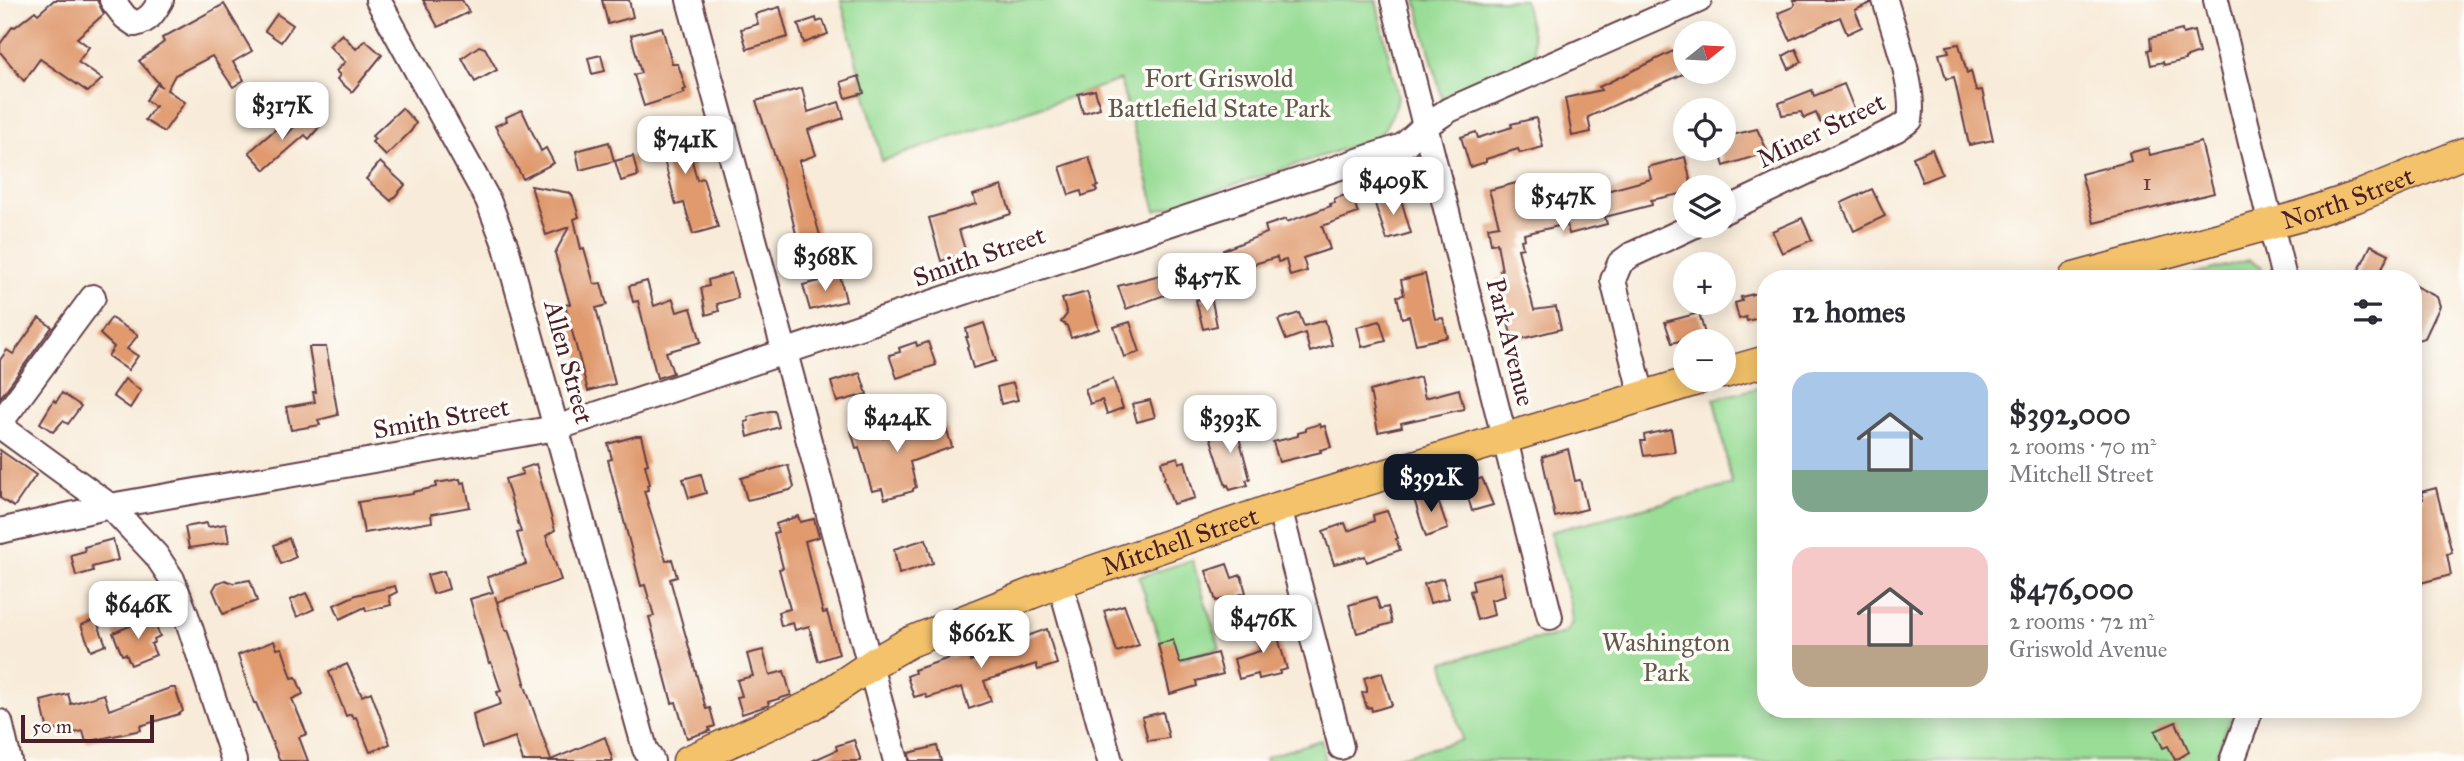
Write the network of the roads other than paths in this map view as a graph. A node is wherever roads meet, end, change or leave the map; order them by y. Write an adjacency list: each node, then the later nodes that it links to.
1 (112, 0): 2 (street)
2 (160, 0)
3 (378, 0): 23 (street, Allen Street)
4 (689, 0): 17 (street)
5 (1393, 0): 9 (street, Park Avenue)
6 (1699, 0): 9 (street, Smith Street)
7 (1885, 0): 11 (street, Miner Street)
8 (2216, 0): 12 (street)
9 (1425, 126): 17 (street, Smith Street); 24 (street, Park Avenue)
10 (2464, 153): 12 (main road, North Street)
11 (1736, 205)
12 (2271, 225): 14 (main road); 15 (street)
13 (1673, 235): 21 (street)
14 (2104, 270)
15 (2282, 270)
16 (93, 297): 22 (street)
17 (785, 353): 23 (street, Smith Street); 30 (street)
18 (1757, 364): 19 (main road)
19 (1736, 370)
20 (1673, 387): 21 (main road, Mitchell Street)
21 (1642, 396): 24 (main road, Mitchell Street)
22 (0, 424): 25 (street)
23 (556, 428): 25 (street, Smith Street); 36 (street, Allen Street)
24 (1505, 438): 26 (main road, Mitchell Street); 29 (street, Park Avenue)
25 (110, 506): 27 (street, Smith Street); 35 (street)
26 (1279, 508): 28 (main road, Mitchell Street); 33 (street)
27 (0, 531)
28 (1060, 582): 30 (main road, Mitchell Street); 39 (street)
29 (1550, 617)
30 (871, 666): 37 (main road, Mitchell Street); 38 (street)
31 (2248, 718): 40 (street)
32 (0, 722): 34 (street)
33 (1342, 747)
34 (9, 761)
35 (234, 761)
36 (652, 761)
37 (688, 761)
38 (897, 761)
39 (1111, 761)
40 (2232, 761)

